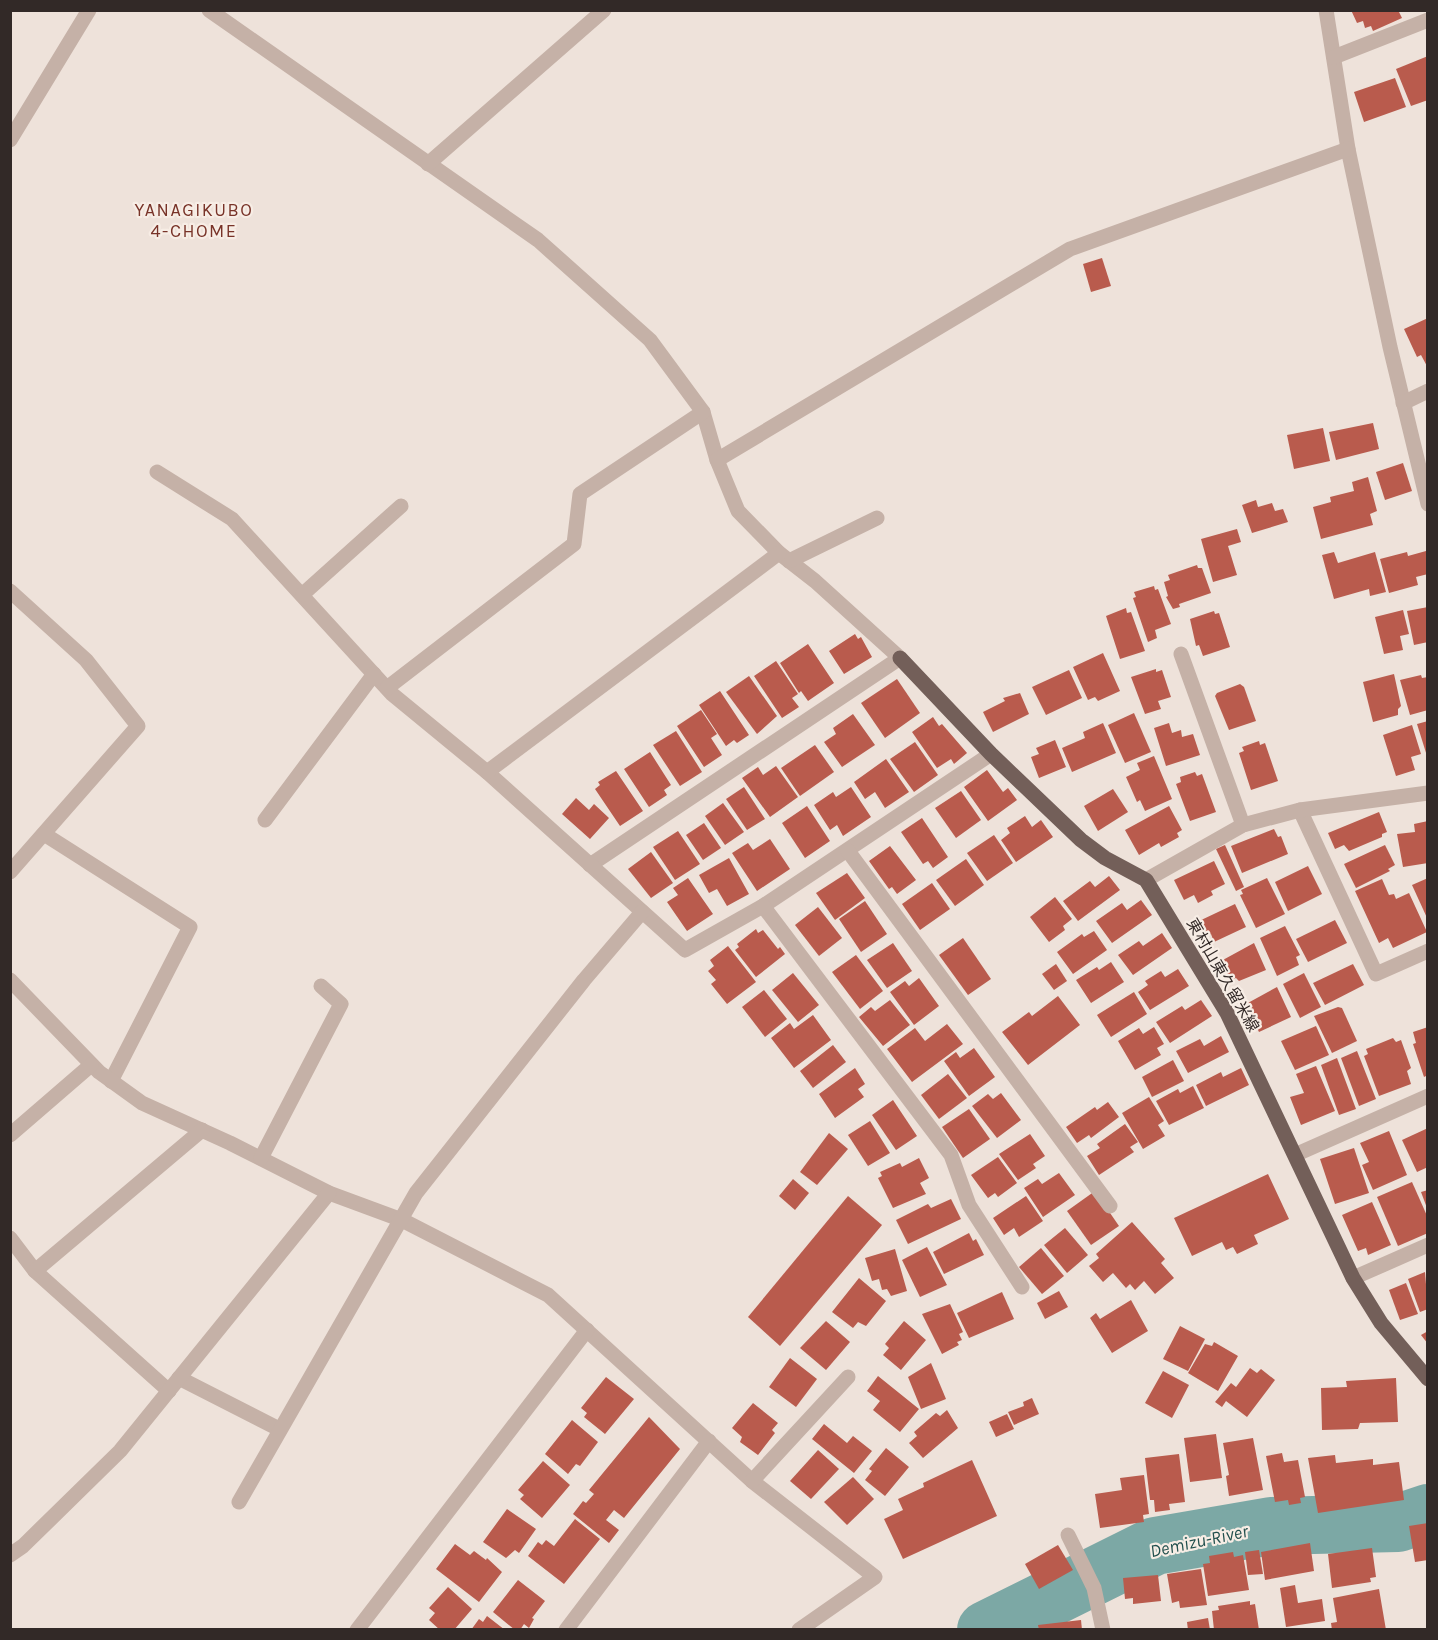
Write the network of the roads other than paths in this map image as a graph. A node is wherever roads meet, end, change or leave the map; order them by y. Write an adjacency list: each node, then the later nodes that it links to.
1 (89, 10): 7 (street)
2 (209, 10): 9 (street)
3 (603, 10): 9 (street)
4 (1326, 10): 6 (street)
5 (1428, 20): 6 (street)
6 (1334, 57): 8 (street)
7 (10, 140)
8 (1348, 149): 11 (street); 13 (street)
9 (428, 164): 12 (street)
10 (1428, 391): 11 (street)
11 (1403, 403): 15 (street)
12 (703, 412): 13 (street); 24 (street)
13 (717, 460): 18 (street)
14 (157, 472): 20 (street)
15 (1428, 504)
16 (401, 506): 20 (street)
17 (877, 518): 18 (street)
18 (784, 557): 22 (street); 26 (street)
19 (10, 591): 31 (street)
20 (303, 594): 23 (street)
21 (1181, 654): 30 (street)
22 (900, 658): 25 (main road); 33 (street)
23 (374, 674): 24 (street); 29 (street)
24 (387, 688): 26 (street)
25 (991, 754): 32 (street); 35 (main road)
26 (487, 772): 33 (street)
27 (1428, 793): 28 (street)
28 (1300, 810): 30 (street); 38 (street)
29 (265, 820)
30 (1243, 825): 35 (street)
31 (44, 834): 34 (street); 42 (street)
32 (848, 851): 36 (street); 49 (street)
33 (590, 865): 37 (street)
34 (10, 872)
35 (1146, 880): 46 (main road, 東村山東久留米線)
36 (763, 906): 37 (street); 55 (street)
37 (642, 912): 50 (street)
38 (1428, 951)
39 (10, 980): 41 (street)
40 (321, 986): 47 (street)
41 (91, 1065): 42 (street); 45 (street)
42 (111, 1081): 44 (street)
43 (1428, 1096): 46 (street)
44 (202, 1130): 47 (street); 53 (street)
45 (10, 1135)
46 (1297, 1154): 54 (main road, 東村山東久留米線)
47 (261, 1158): 48 (street)
48 (329, 1193): 50 (street); 58 (street)
49 (1110, 1206)
50 (402, 1220): 56 (street); 61 (street)
51 (10, 1238): 53 (street)
52 (1428, 1245): 54 (street)
53 (35, 1271): 60 (street)
54 (1353, 1278): 59 (main road, 東村山東久留米線)
55 (1022, 1287)
56 (587, 1330): 62 (street); 67 (street)
57 (848, 1377): 63 (street)
58 (179, 1378): 60 (street); 61 (street)
59 (1428, 1379)
60 (169, 1391): 66 (street)
61 (279, 1429): 64 (street)
62 (709, 1441): 63 (street); 68 (street)
63 (752, 1481): 69 (street)
64 (239, 1502)
65 (1068, 1535): 70 (street)
66 (10, 1555)
67 (357, 1629)
68 (566, 1629)
69 (799, 1629)
70 (1102, 1629)

